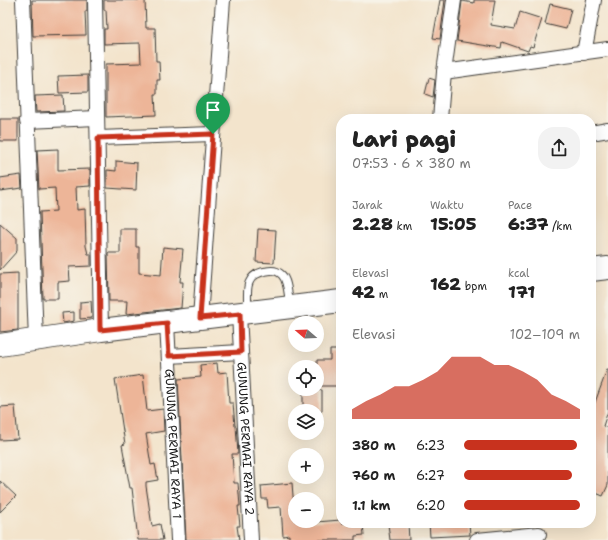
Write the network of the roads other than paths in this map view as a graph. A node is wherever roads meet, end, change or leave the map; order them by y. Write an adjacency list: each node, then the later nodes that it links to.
1 (23, 0): 11 (street)
2 (95, 0): 10 (street)
3 (223, 0): 14 (street)
4 (454, 0): 8 (street)
5 (594, 0): 7 (street)
6 (608, 49): 7 (street)
7 (584, 53): 8 (street)
8 (444, 72): 9 (street)
9 (440, 114)
10 (97, 118): 11 (street); 15 (street)
11 (27, 121): 24 (street)
12 (608, 130): 13 (street)
13 (596, 132)
14 (213, 134): 15 (street); 21 (street)
15 (98, 138): 23 (street)
16 (608, 268): 17 (main road)
17 (596, 269)
18 (336, 302): 19 (main road)
19 (291, 308): 20 (main road); 20 (lane)
20 (244, 314): 21 (main road); 26 (street, GUNUNG PERMAI RAYA 2)
21 (200, 318): 22 (main road)
22 (167, 323): 23 (main road); 27 (street, GUNUNG PERMAI RAYA 1)
23 (100, 330): 24 (main road)
24 (36, 340): 25 (main road)
25 (0, 345)
26 (241, 352): 27 (street); 30 (street, GUNUNG PERMAI RAYA 2)
27 (169, 356): 29 (street, GUNUNG PERMAI RAYA 1)
28 (539, 534): 31 (street)
29 (178, 540)
30 (251, 540)
31 (477, 540)

